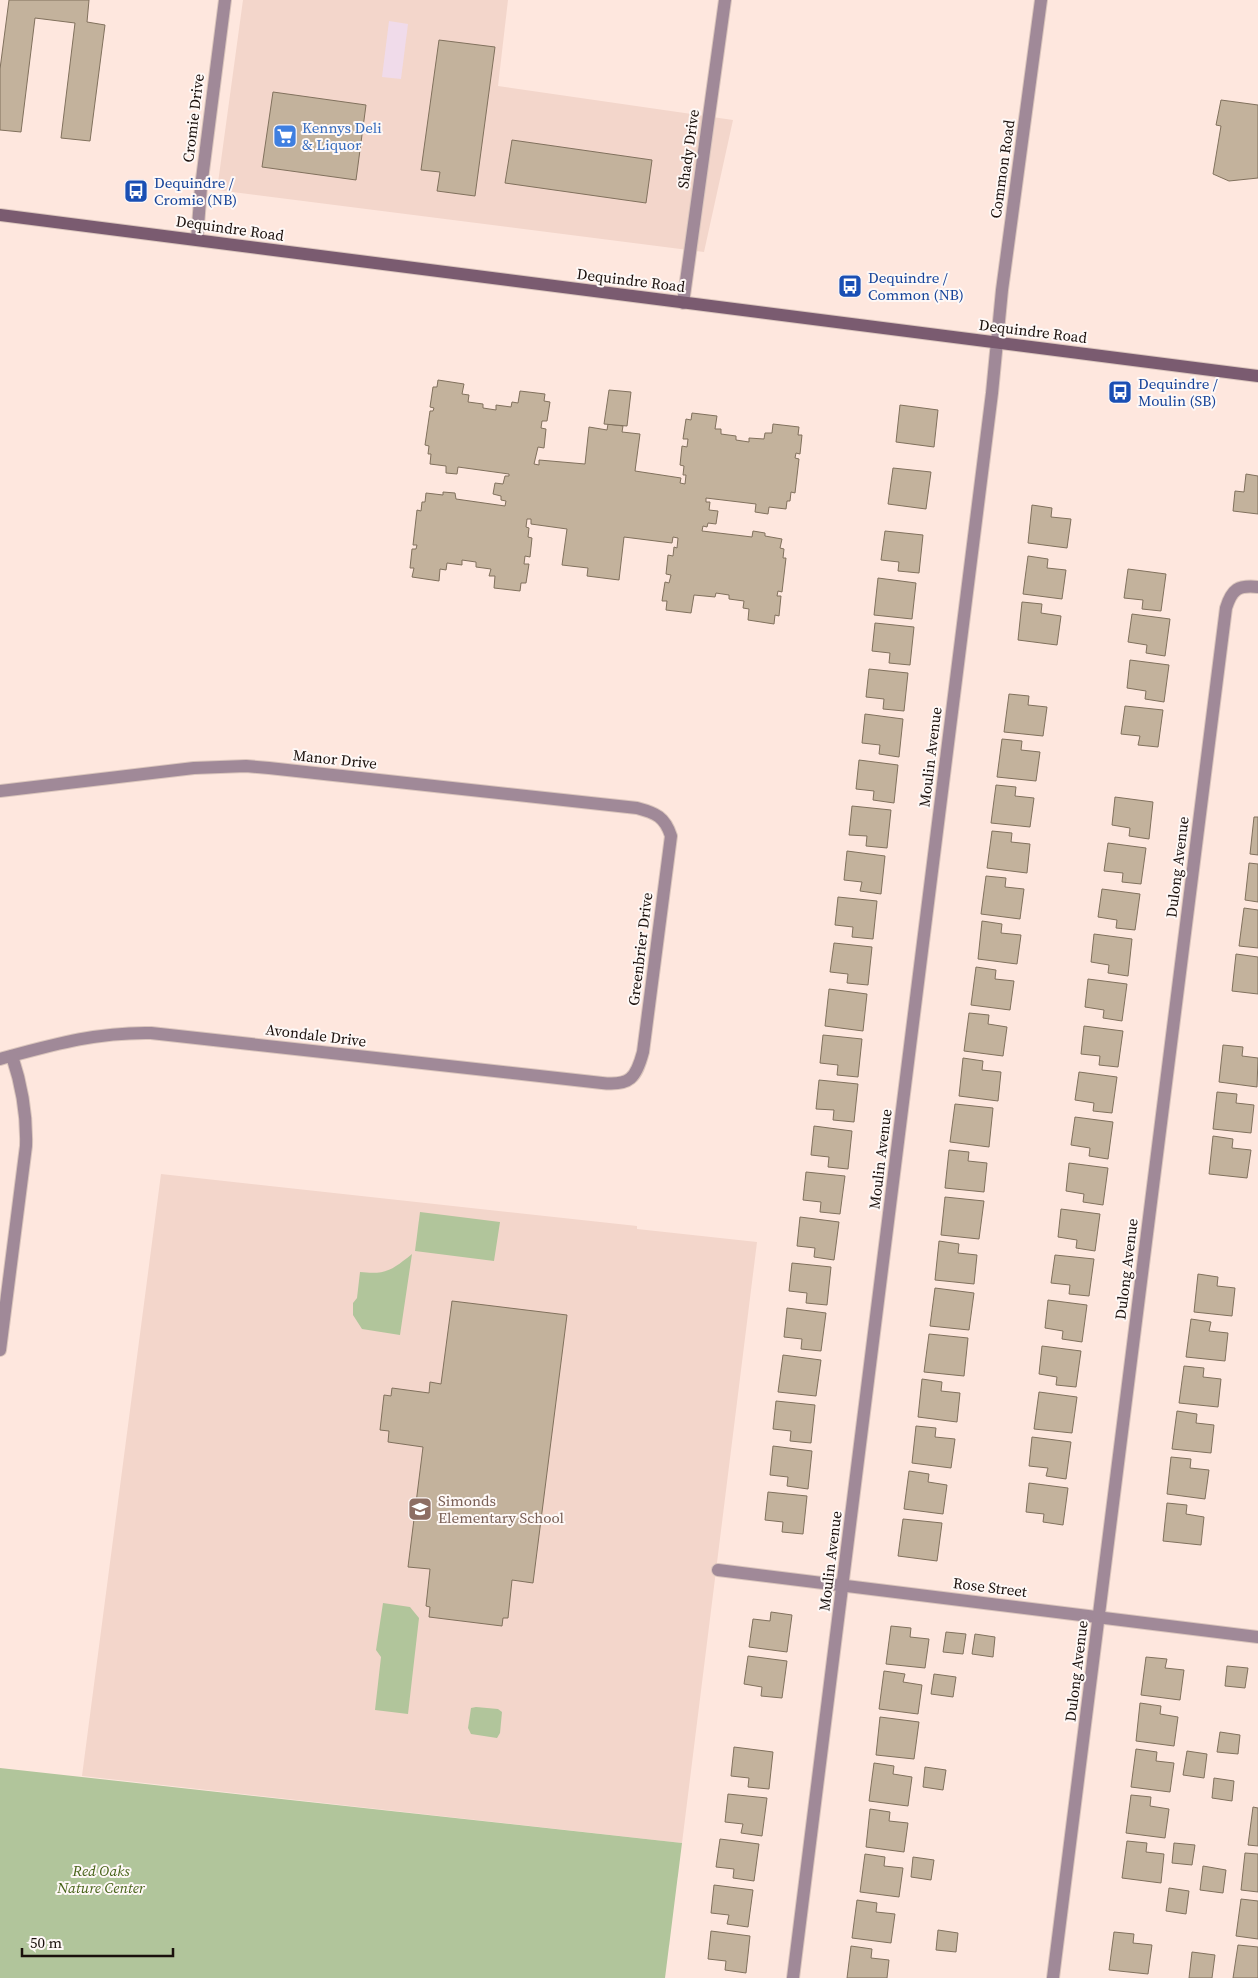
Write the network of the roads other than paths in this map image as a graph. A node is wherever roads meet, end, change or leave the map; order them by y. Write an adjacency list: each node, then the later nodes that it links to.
1 (224, 0): 5 (street, Cromie Drive)
2 (725, 0): 6 (street, Shady Drive)
3 (1042, 0): 7 (street, Common Road)
4 (0, 215): 5 (main road, Dequindre Road)
5 (196, 239): 6 (main road, Dequindre Road)
6 (683, 303): 7 (main road, Dequindre Road)
7 (998, 343): 8 (main road, Dequindre Road); 16 (street, Moulin Avenue)
8 (1258, 376)
9 (1258, 587): 17 (street, Dulong Avenue)
10 (0, 791): 11 (street, Manor Drive)
11 (664, 820): 13 (street, Greenbrier Drive)
12 (6, 1058): 13 (street, Avondale Drive); 14 (street)
13 (630, 1079)
14 (0, 1350)
15 (718, 1570): 16 (street, Rose Street)
16 (843, 1585): 17 (street, Rose Street); 19 (street, Moulin Avenue)
17 (1099, 1617): 18 (street, Rose Street); 20 (street, Dulong Avenue)
18 (1258, 1637)
19 (793, 1978)
20 (1053, 1978)

